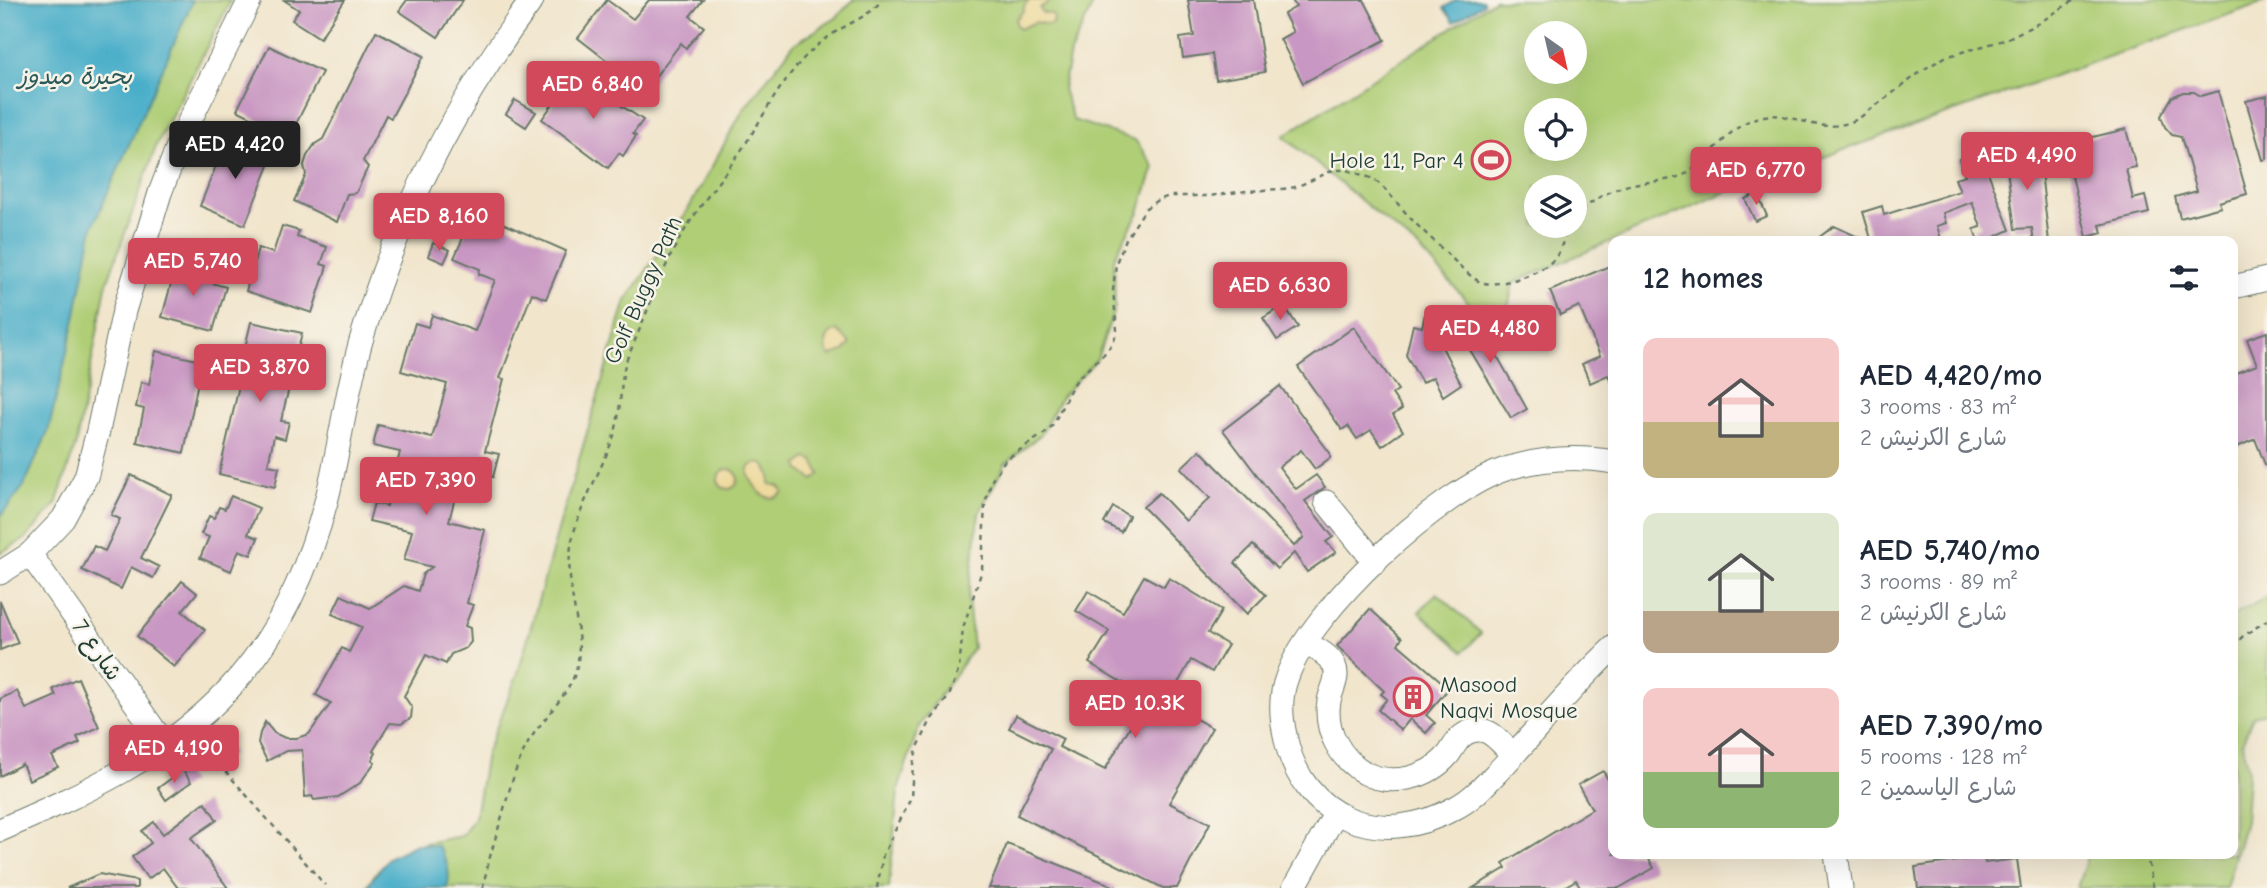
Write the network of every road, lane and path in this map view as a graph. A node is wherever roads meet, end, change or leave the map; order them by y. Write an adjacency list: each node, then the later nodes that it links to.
1 (250, 0): 11 (street)
2 (532, 0): 18 (street)
3 (882, 0): 26 (path, Golf Buggy Path)
4 (2074, 0): 5 (path)
5 (1587, 207)
6 (1564, 238): 27 (path)
7 (2267, 279): 8 (street)
8 (2238, 286)
9 (1608, 461): 12 (street)
10 (1326, 502): 12 (street)
11 (30, 554): 13 (street); 19 (street, شارع 7)
12 (1375, 562): 16 (street)
13 (0, 573)
14 (2267, 620): 15 (path)
15 (2238, 642)
16 (1305, 643): 20 (street); 21 (street)
17 (1608, 653): 20 (street)
18 (188, 728): 19 (street); 25 (path)
19 (164, 745): 22 (street)
20 (1513, 755): 21 (street)
21 (1335, 814): 28 (street)
22 (0, 831)
23 (1837, 859): 29 (street)
24 (2146, 859): 30 (path)
25 (325, 885)
26 (483, 888)
27 (877, 888)
28 (1294, 888)
29 (1840, 888)
30 (2153, 888)

